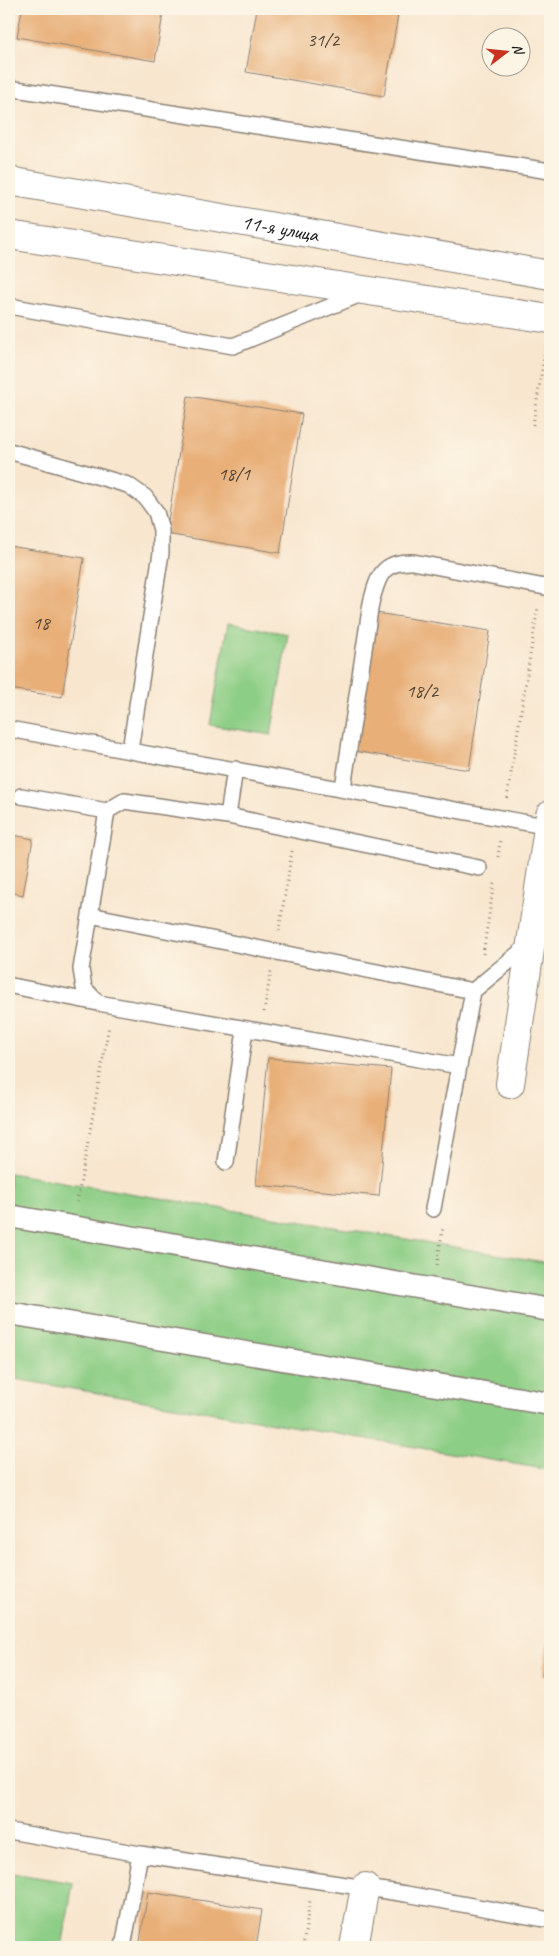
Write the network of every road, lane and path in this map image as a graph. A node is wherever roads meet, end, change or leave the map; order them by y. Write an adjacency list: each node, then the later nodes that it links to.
1 (9, 88): 2 (lane)
2 (550, 172)
3 (9, 181): 5 (street, 11-я улица)
4 (9, 235): 6 (street)
5 (550, 275)
6 (369, 290): 7 (lane); 8 (street)
7 (9, 306)
8 (549, 330): 9 (path)
9 (532, 425)
10 (9, 451): 14 (lane)
11 (550, 534): 12 (path)
12 (546, 587): 16 (lane); 20 (path)
13 (9, 728): 14 (lane)
14 (130, 750): 15 (lane)
15 (235, 769): 16 (lane); 19 (lane)
16 (343, 788): 20 (lane)
17 (22, 796): 18 (lane)
18 (107, 812): 19 (lane); 25 (lane)
19 (228, 816): 23 (lane)
20 (503, 818): 21 (lane); 22 (path)
21 (550, 823): 26 (street)
22 (496, 867)
23 (479, 868)
24 (495, 877): 28 (path)
25 (90, 915): 28 (lane); 29 (lane)
26 (531, 943): 28 (lane); 32 (street)
27 (12, 986): 29 (lane)
28 (476, 988): 31 (lane)
29 (105, 1004): 30 (lane); 37 (path)
30 (246, 1030): 31 (lane); 33 (lane)
31 (459, 1066): 34 (lane)
32 (510, 1084)
33 (226, 1162)
34 (433, 1209)
35 (9, 1216): 37 (street)
36 (444, 1221): 38 (path)
37 (73, 1228): 38 (street)
38 (434, 1290): 39 (street)
39 (550, 1310)
40 (9, 1313): 41 (street)
41 (550, 1404)
42 (9, 1832): 43 (lane)
43 (140, 1854): 44 (lane); 47 (lane)
44 (314, 1880): 45 (lane); 48 (path)
45 (365, 1887): 46 (lane); 49 (street)
46 (550, 1920)
47 (123, 1947)
48 (302, 1947)
49 (354, 1947)

